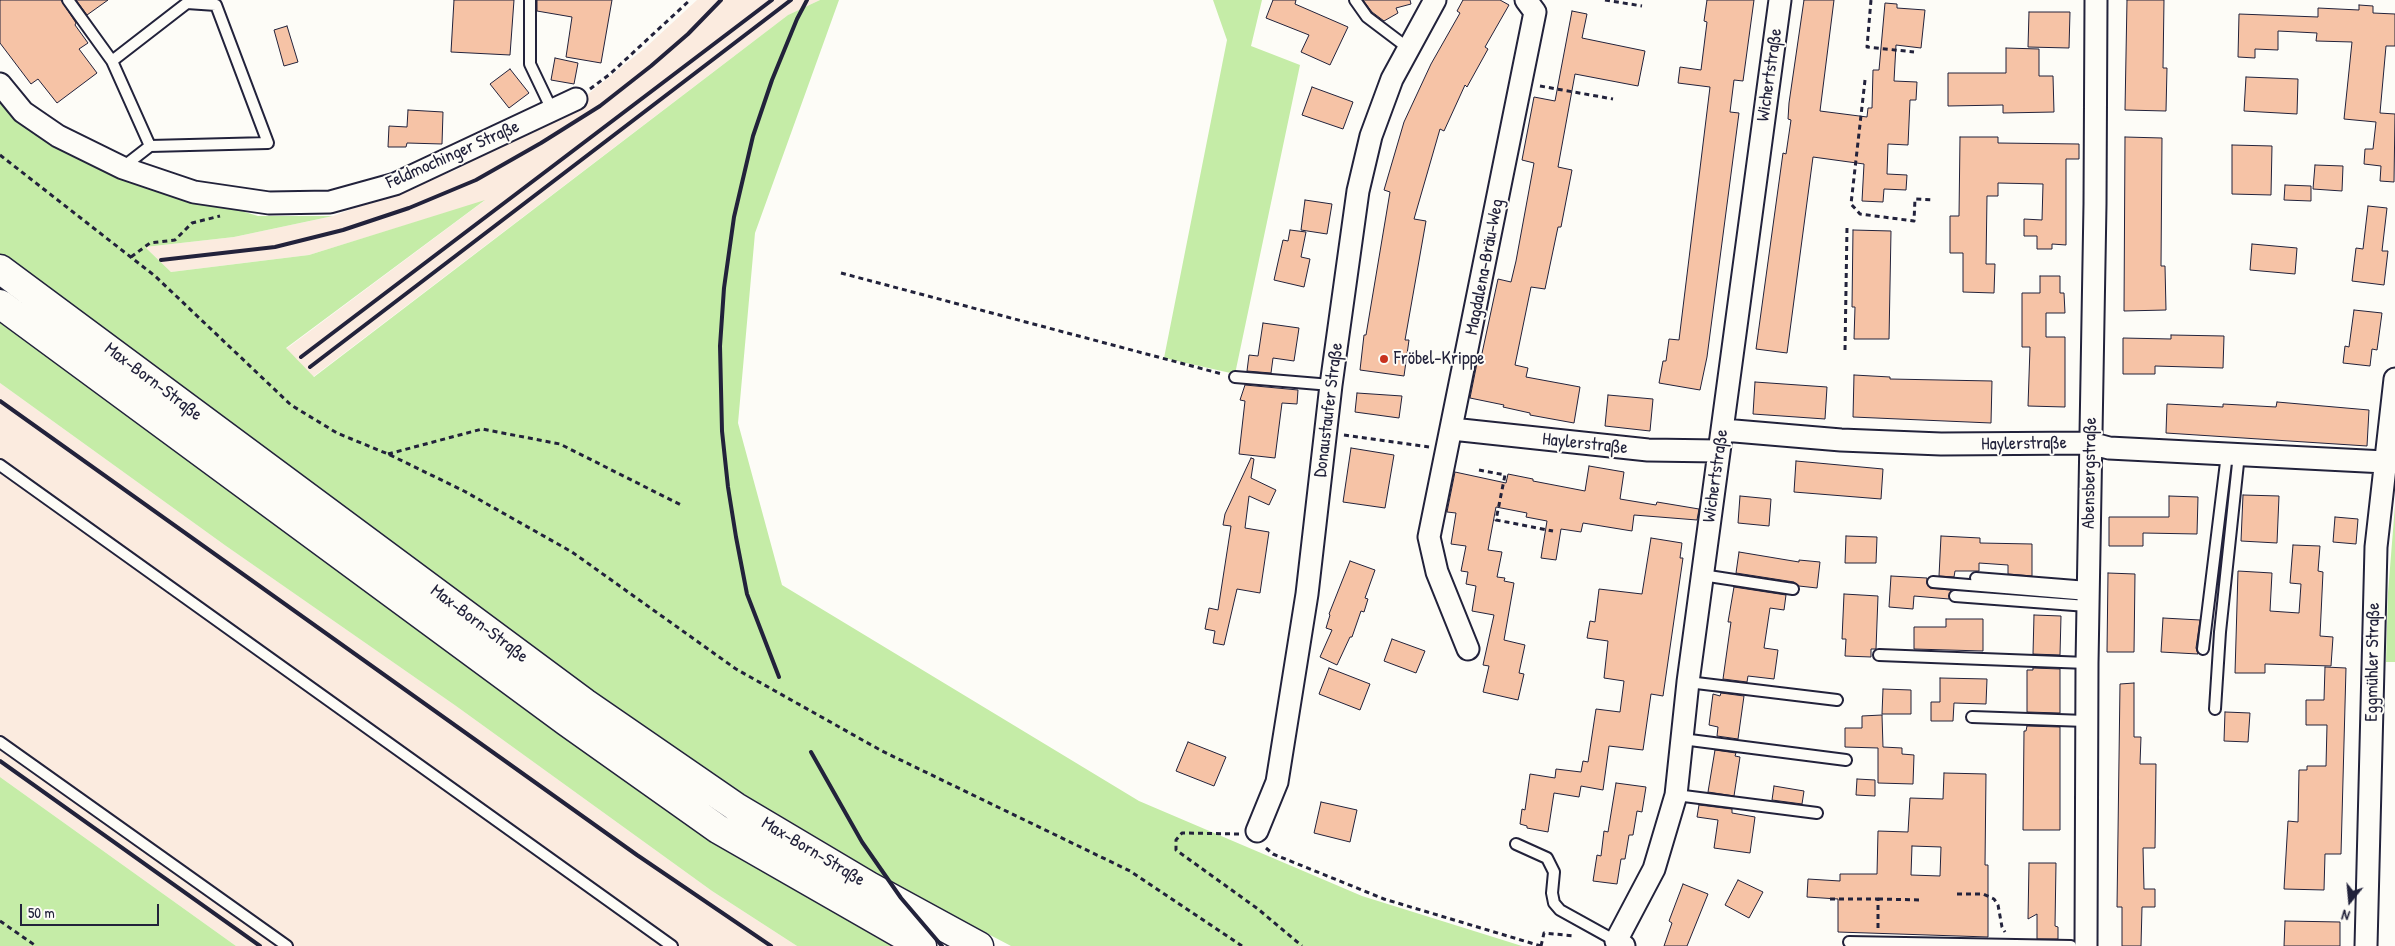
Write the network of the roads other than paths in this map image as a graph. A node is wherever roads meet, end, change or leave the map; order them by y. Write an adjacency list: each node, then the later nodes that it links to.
1 (68, 0): 9 (lane)
2 (530, 0): 12 (lane)
3 (1355, 0): 8 (lane)
4 (1435, 0): 8 (street, Donaustaufer Straße)
5 (1526, 0): 20 (street, Magdalena-Bräu-Weg)
6 (1780, 0): 21 (street, Wichertstraße)
7 (2096, 0): 22 (street, Abensbergstraße)
8 (1408, 48): 19 (street, Donaustaufer Straße)
9 (112, 61): 13 (lane); 13 (lane)
10 (0, 84): 14 (street, Feldmochinger Straße)
11 (576, 99): 12 (street, Feldmochinger Straße)
12 (552, 110): 14 (street, Feldmochinger Straße)
13 (150, 146): 14 (lane)
14 (123, 168)
15 (0, 269): 55 (main road, Max-Born-Straße)
16 (0, 304): 54 (main road, Max-Born-Straße)
17 (1234, 377): 19 (lane)
18 (2395, 379): 25 (street, Eggmühler Straße)
19 (1331, 385): 47 (street, Donaustaufer Straße)
20 (1452, 429): 23 (street, Haylerstraße); 33 (street, Magdalena-Bräu-Weg)
21 (1723, 430): 22 (street, Haylerstraße); 23 (street, Wichertstraße)
22 (2090, 443): 24 (street, Haylerstraße); 32 (street, Abensbergstraße)
23 (1719, 451): 27 (street, Wichertstraße)
24 (2233, 454): 25 (street, Haylerstraße); 34 (lane); 39 (lane)
25 (2385, 462): 58 (street, Eggmühler Straße)
26 (0, 465): 53 (lane)
27 (1702, 575): 30 (lane); 37 (street, Wichertstraße)
28 (1976, 578): 32 (lane)
29 (1933, 582): 32 (lane)
30 (1792, 589)
31 (1955, 596): 32 (lane)
32 (2088, 596): 36 (street, Abensbergstraße)
33 (1468, 649)
34 (2203, 649)
35 (1879, 655): 36 (lane)
36 (2087, 663): 41 (street, Abensbergstraße)
37 (1688, 682): 38 (lane); 42 (street, Wichertstraße)
38 (1837, 700)
39 (2215, 709)
40 (1972, 717): 41 (lane)
41 (2086, 721): 57 (street, Abensbergstraße)
42 (1682, 740): 44 (lane); 45 (street, Wichertstraße)
43 (0, 742): 52 (lane)
44 (1846, 760)
45 (1676, 796): 46 (lane); 50 (street, Wichertstraße)
46 (1818, 813)
47 (1257, 831)
48 (1516, 844): 50 (lane)
49 (1849, 942): 51 (lane)
50 (1620, 944)
51 (2008, 945): 56 (lane)
52 (287, 946)
53 (672, 946)
54 (922, 946)
55 (978, 946)
56 (2071, 946)
57 (2086, 946)
58 (2366, 946)

